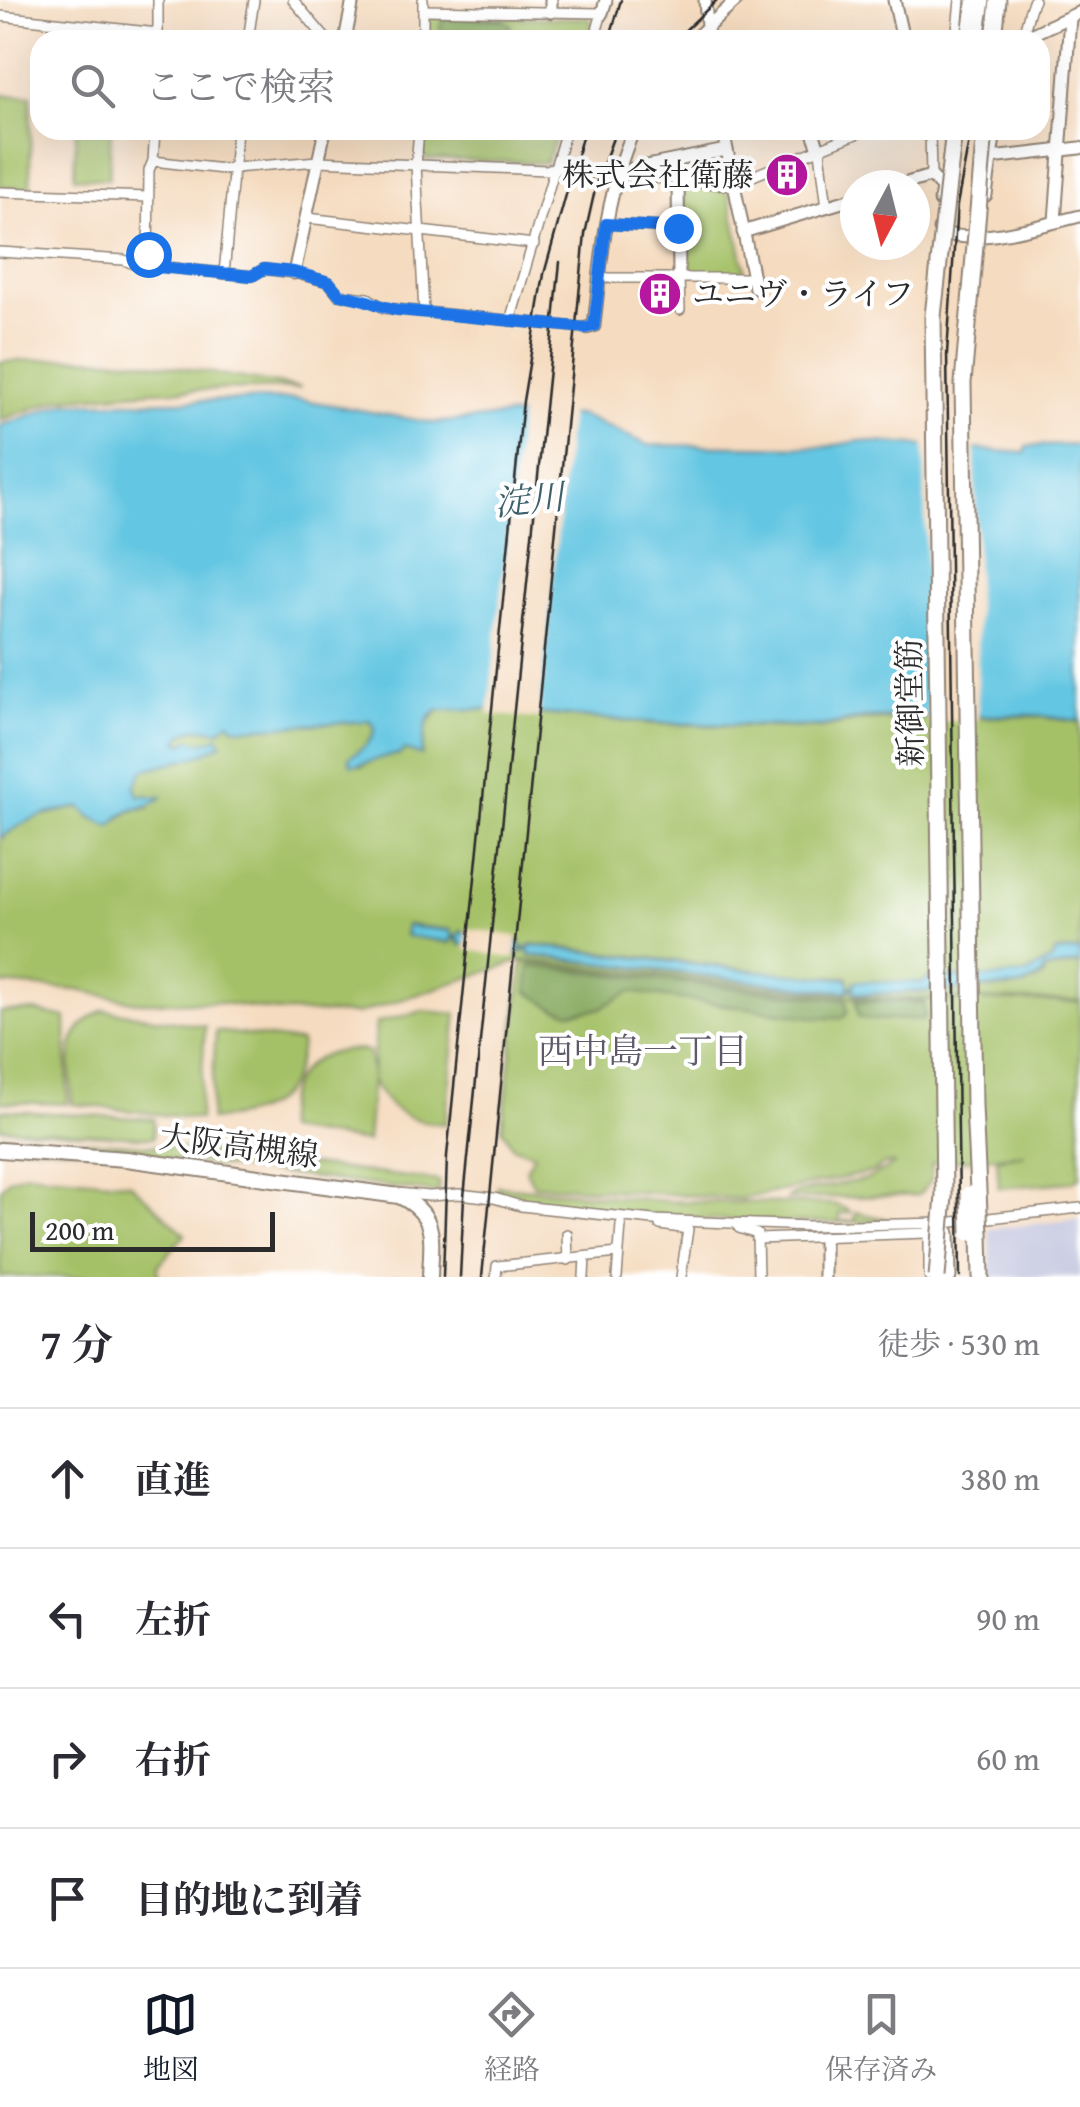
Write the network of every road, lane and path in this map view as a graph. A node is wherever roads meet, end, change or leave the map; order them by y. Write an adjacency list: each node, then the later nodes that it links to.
1 (158, 0): 20 (street)
2 (254, 0): 21 (street)
3 (293, 0): 22 (street)
4 (354, 0): 23 (street)
5 (705, 0): 18 (street)
6 (737, 0): 18 (street)
7 (894, 0): 27 (street)
8 (964, 0): 28 (highway)
9 (975, 0): 29 (highway)
10 (984, 0): 30 (street)
11 (998, 0): 31 (highway)
12 (1034, 0): 32 (street)
13 (423, 5): 14 (street)
14 (551, 6): 15 (street)
15 (604, 6): 24 (street)
16 (1075, 15): 33 (street); 34 (street)
17 (0, 16): 19 (street)
18 (706, 25): 25 (street); 26 (street)
19 (111, 30)
20 (158, 30)
21 (250, 30)
22 (318, 30)
23 (347, 30)
24 (597, 30)
25 (702, 30)
26 (707, 30)
27 (901, 30)
28 (962, 30)
29 (965, 30)
30 (980, 30)
31 (995, 30)
32 (1025, 30)
33 (1041, 30)
34 (1066, 69): 35 (street); 51 (street)
35 (1080, 71)
36 (153, 140): 56 (street)
37 (237, 140): 57 (street)
38 (323, 140): 54 (street)
39 (417, 140): 55 (street)
40 (563, 140): 58 (street)
41 (630, 140): 60 (street)
42 (724, 140): 50 (street)
43 (816, 140): 52 (street)
44 (844, 140): 52 (street)
45 (930, 140): 59 (street)
46 (953, 140): 91 (highway, 新御堂筋, bridge)
47 (984, 140): 88 (highway, 新御堂筋, bridge)
48 (993, 140): 53 (street)
49 (1080, 148): 51 (street)
50 (726, 150): 60 (street); 63 (street)
51 (1058, 150): 53 (street); 70 (street)
52 (820, 151): 63 (street); 67 (street)
53 (991, 158): 75 (street)
54 (318, 161): 55 (street); 57 (street); 69 (street)
55 (416, 165): 58 (street); 73 (street)
56 (152, 166): 57 (street); 65 (street)
57 (233, 168): 80 (street)
58 (555, 168): 60 (street); 76 (street)
59 (930, 170)
60 (618, 173): 62 (street); 71 (street)
61 (930, 176): 75 (street)
62 (678, 178): 63 (street); 72 (street)
63 (732, 184): 74 (street)
64 (0, 192): 65 (street)
65 (148, 198): 78 (street)
66 (840, 202): 67 (street)
67 (827, 206): 74 (street)
68 (1080, 216): 70 (street)
69 (306, 218): 73 (street); 79 (street)
70 (1055, 222): 75 (street)
71 (606, 224): 72 (street); 81 (street)
72 (678, 228): 82 (street)
73 (419, 232): 76 (street); 85 (street)
74 (743, 232): 83 (street)
75 (981, 237)
76 (534, 244): 86 (street)
77 (0, 252): 78 (street)
78 (148, 266): 80 (street)
79 (294, 272): 80 (street); 85 (street)
80 (224, 274)
81 (599, 278): 82 (street); 87 (street)
82 (679, 278): 83 (street); 84 (street)
83 (753, 283)
84 (680, 310)
85 (424, 311): 86 (street)
86 (510, 321): 87 (street)
87 (590, 327)
88 (974, 1106): 115 (highway, bridge); 116 (highway, 新御堂筋, bridge)
89 (0, 1154): 90 (main road, 大阪高槻線); 102 (main road, 大阪高槻線)
90 (381, 1192): 93 (street); 102 (main road, 大阪高槻線)
91 (944, 1196): 106 (highway, bridge); 114 (highway, 新御堂筋, bridge)
92 (1080, 1208): 94 (street)
93 (654, 1220): 96 (street); 111 (street)
94 (984, 1220): 95 (street); 116 (street)
95 (944, 1223): 98 (street); 106 (street)
96 (730, 1224): 98 (street); 100 (street)
97 (621, 1225): 103 (street)
98 (930, 1228): 101 (street); 106 (street)
99 (567, 1234): 105 (street)
100 (757, 1238): 101 (street); 112 (street)
101 (824, 1238): 113 (street)
102 (430, 1252): 107 (main road, 大阪高槻線)
103 (618, 1253): 104 (street); 110 (street)
104 (585, 1257): 105 (street); 109 (street)
105 (568, 1260): 108 (street)
106 (932, 1274)
107 (430, 1277)
108 (496, 1277)
109 (584, 1277)
110 (618, 1277)
111 (681, 1277)
112 (758, 1277)
113 (824, 1277)
114 (948, 1277)
115 (971, 1277)
116 (983, 1277)

